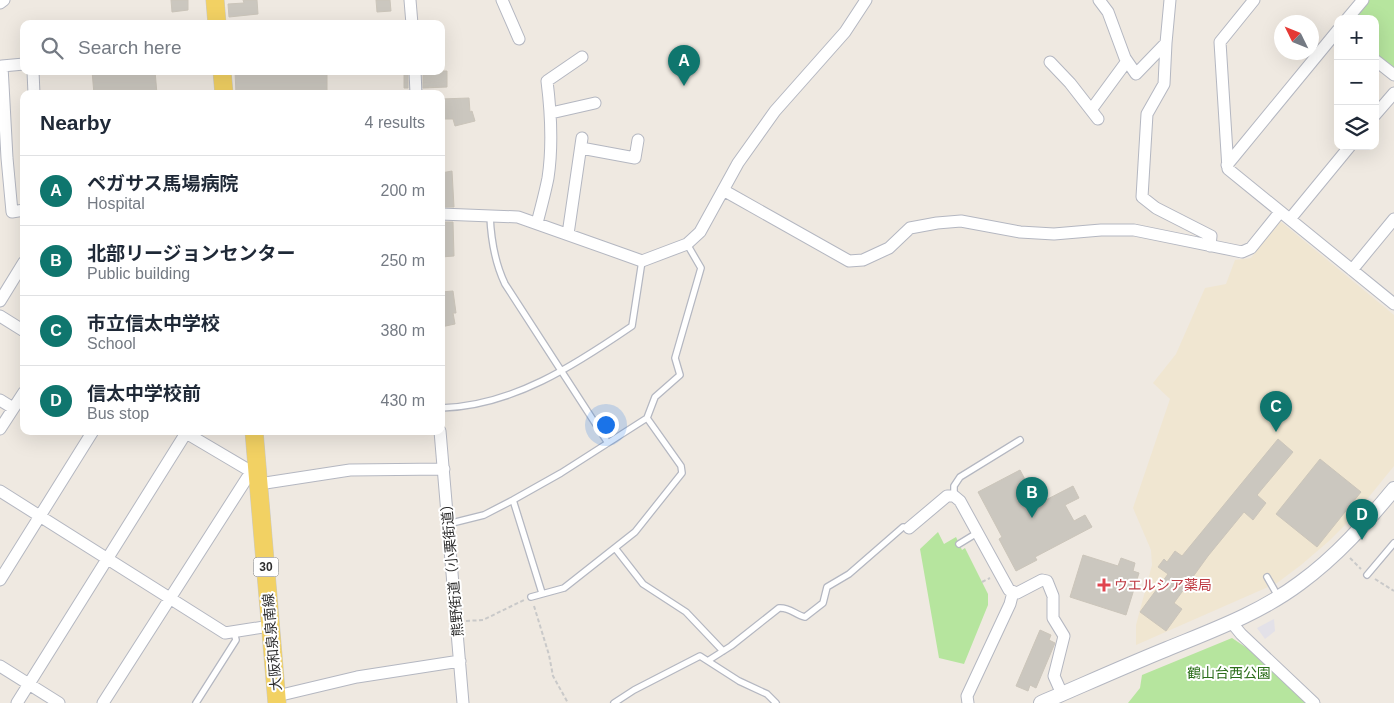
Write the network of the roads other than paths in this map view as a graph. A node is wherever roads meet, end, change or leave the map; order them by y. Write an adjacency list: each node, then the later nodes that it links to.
1 (4, 0): 10 (street)
2 (215, 0): 12 (main road)
3 (502, 0): 15 (street)
4 (866, 0): 37 (street)
5 (1099, 0): 19 (street)
6 (1170, 0): 16 (street)
7 (1254, 0): 36 (street)
8 (412, 1): 13 (street)
9 (1361, 1): 11 (street)
10 (0, 3)
11 (1350, 15)
12 (217, 20)
13 (412, 20)
14 (1334, 35): 36 (street)
15 (519, 39)
16 (1166, 43): 19 (street); 46 (street)
17 (582, 57): 32 (street)
18 (1050, 62): 19 (street)
19 (1127, 62)
20 (1379, 63): 25 (street)
21 (20, 64): 35 (street)
22 (33, 75): 26 (street)
23 (222, 75): 27 (main road)
24 (414, 75): 28 (street)
25 (1394, 75)
26 (34, 90)
27 (224, 90)
28 (416, 90)
29 (1394, 93): 31 (street)
30 (595, 103): 32 (street)
31 (1379, 110)
32 (551, 113): 43 (street)
33 (638, 140): 44 (street)
34 (1346, 150): 40 (street)
35 (4, 158): 38 (street)
36 (1227, 165): 40 (street)
37 (723, 190): 45 (street); 46 (street)
38 (20, 211)
39 (445, 214): 41 (street)
40 (1285, 215): 46 (street); 49 (street)
41 (490, 216): 43 (street); 54 (lane)
42 (1394, 219): 49 (street)
43 (537, 223): 44 (street)
44 (568, 234): 47 (street)
45 (687, 244): 47 (street); 59 (lane)
46 (1210, 246)
47 (642, 261): 54 (lane)
48 (20, 268): 50 (street)
49 (1352, 270): 51 (street)
50 (0, 301)
51 (1394, 304)
52 (0, 316): 53 (street)
53 (20, 328)
54 (562, 370): 58 (lane); 67 (lane)
55 (20, 398): 57 (street)
56 (0, 400): 57 (street)
57 (13, 408): 60 (street)
58 (445, 408)
59 (647, 418): 67 (lane); 80 (lane)
60 (0, 429)
61 (91, 435): 74 (street)
62 (183, 435): 81 (street)
63 (190, 435): 69 (street)
64 (254, 435): 69 (main road, 大阪和泉泉南線 / 30)
65 (440, 435): 68 (street, 熊野街道（小栗街道）)
66 (1020, 440): 72 (lane)
67 (608, 443): 73 (lane)
68 (444, 469): 69 (street); 75 (street, 熊野街道（小栗街道）)
69 (258, 479): 88 (street); 91 (main road, 大阪和泉泉南線 / 30)
70 (1394, 489): 89 (street)
71 (0, 490): 74 (street)
72 (954, 496): 76 (street); 77 (street)
73 (513, 500): 75 (lane); 85 (lane)
74 (40, 516): 81 (street); 84 (street)
75 (448, 524): 95 (street, 熊野街道（小栗街道）)
76 (909, 528): 93 (lane)
77 (977, 533): 79 (lane); 86 (street)
78 (1394, 543): 82 (lane)
79 (959, 544)
80 (615, 548): 85 (lane); 93 (lane)
81 (106, 559): 88 (street); 97 (street)
82 (1368, 575)
83 (1267, 577): 89 (lane)
84 (0, 580)
85 (542, 592): 87 (lane)
86 (1013, 592): 98 (street); 107 (street)
87 (531, 596)
88 (171, 598): 92 (street); 102 (street)
89 (1279, 598): 90 (street)
90 (1232, 623): 98 (street); 109 (street)
91 (270, 626): 92 (street); 99 (main road, 大阪和泉泉南線 / 30)
92 (234, 632): 103 (lane)
93 (723, 651): 94 (lane)
94 (709, 660): 105 (lane); 106 (lane)
95 (460, 661): 99 (street); 104 (street, 熊野街道（小栗街道）)
96 (0, 666): 97 (street)
97 (29, 684): 100 (street); 101 (street)
98 (1062, 694): 108 (street)
99 (277, 699)
100 (17, 703)
101 (59, 703)
102 (103, 703)
103 (196, 703)
104 (463, 703)
105 (614, 703)
106 (776, 703)
107 (968, 703)
108 (1041, 703)
109 (1314, 703)

